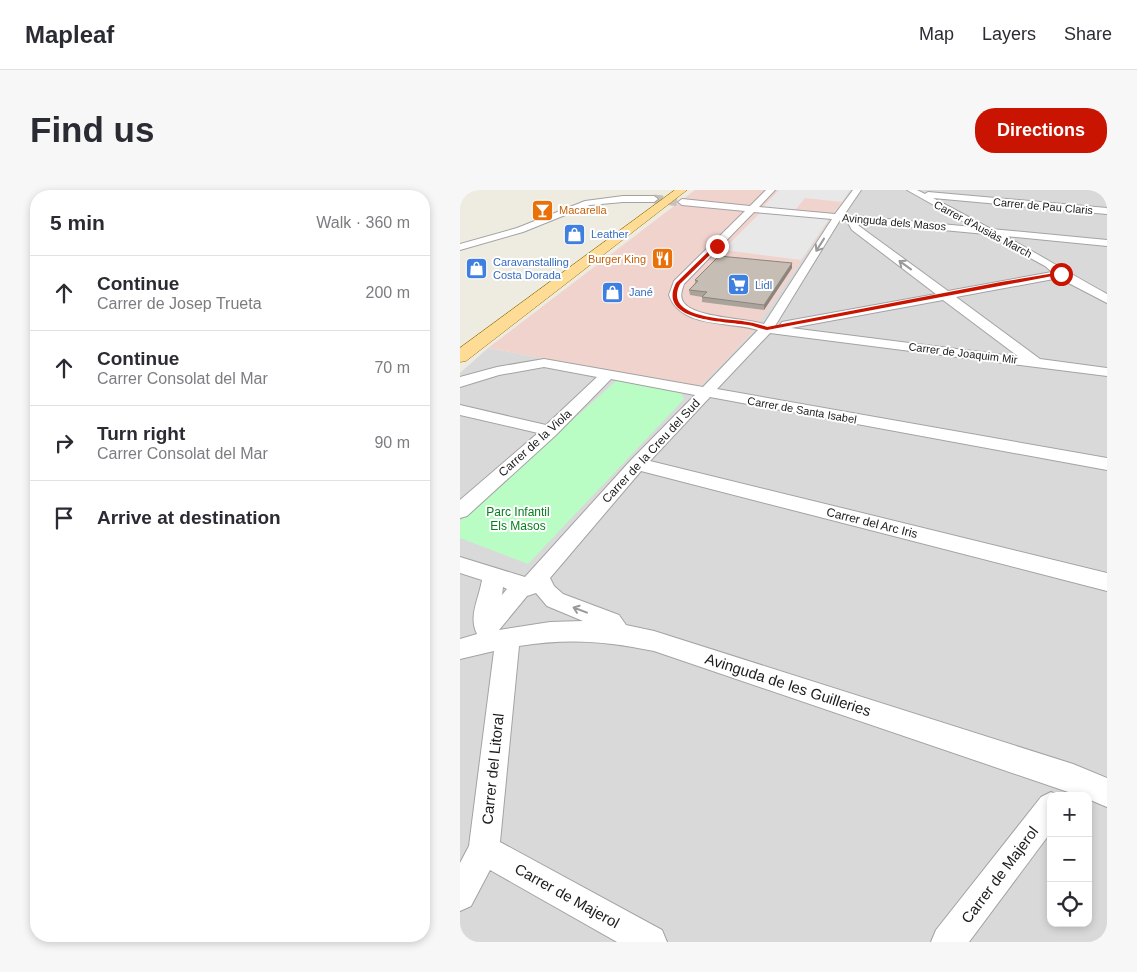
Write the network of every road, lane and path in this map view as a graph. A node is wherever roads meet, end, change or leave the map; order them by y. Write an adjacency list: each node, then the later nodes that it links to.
1 (772, 190): 7 (street, Carrer de Joaquim Mir)
2 (857, 190): 10 (street, Carrer de la Creu del Sud)
3 (915, 192): 6 (street, Carrer de Pau Claris); 12 (street, Carrer d'Ausiàs March)
4 (682, 196): 7 (street, Avinguda dels Masos); 22 (main road)
5 (654, 199): 14 (street)
6 (1046, 202): 8 (street, Carrer de Pau Claris); 15 (street)
7 (753, 208): 10 (street, Avinguda dels Masos); 20 (street, Carrer de Joaquim Mir)
8 (1107, 212)
9 (850, 218): 10 (street, Avinguda dels Masos); 11 (street); 12 (street, Avinguda dels Masos)
10 (836, 220): 11 (street); 20 (street, Carrer de la Creu del Sud, one-way to 20)
11 (856, 228): 17 (street, one-way to 11)
12 (990, 231): 15 (street, Carrer d'Ausiàs March); 15 (street, Avinguda dels Masos)
13 (1107, 243): 15 (street, Avinguda dels Masos)
14 (460, 247)
15 (1048, 251): 16 (street, Carrer d'Ausiàs March)
16 (1061, 274): 17 (street); 18 (street, Carrer d'Ausiàs March)
17 (945, 294): 19 (street); 23 (street)
18 (1107, 299)
19 (813, 320): 20 (street); 21 (street)
20 (767, 329): 21 (street, Carrer de Joaquim Mir); 29 (street, Carrer de la Creu del Sud)
21 (818, 335): 23 (street, Carrer de Joaquim Mir)
22 (464, 354): 24 (street, Carrer de Santa Isabel)
23 (1035, 363): 25 (street, Carrer de Joaquim Mir)
24 (497, 370): 26 (street, Carrer de Santa Isabel); 27 (street, Carrer de Santa Isabel)
25 (1107, 372)
26 (604, 378): 28 (street); 29 (street, Carrer de Santa Isabel); 31 (street, Carrer de la Viola)
27 (460, 382)
28 (460, 390)
29 (706, 392): 32 (street, Carrer de la Creu del Sud); 33 (street, Carrer de Santa Isabel)
30 (460, 410): 31 (street)
31 (550, 431): 34 (street, Carrer de la Viola)
32 (637, 464): 37 (street, Carrer de la Creu del Sud); 38 (street, Carrer del Arc Iris)
33 (1107, 464)
34 (460, 511)
35 (460, 565): 36 (street)
36 (493, 577): 37 (street); 40 (street)
37 (534, 582): 39 (street, one-way to 37); 40 (street, Carrer de la Creu del Sud)
38 (1107, 582)
39 (619, 634): 40 (street, Avinguda de les Guilleries); 42 (street, Avinguda de les Guilleries)
40 (495, 636): 41 (street, Avinguda de les Guilleries); 45 (street, Carrer del Litoral)
41 (460, 649)
42 (1066, 787): 43 (street, Avinguda de les Guilleries)
43 (1107, 793)
44 (1047, 812): 48 (street, Carrer de Majerol)
45 (484, 850): 46 (street, Carrer del Litoral); 47 (street, Carrer de Majerol)
46 (460, 895)
47 (650, 942)
48 (948, 942)

